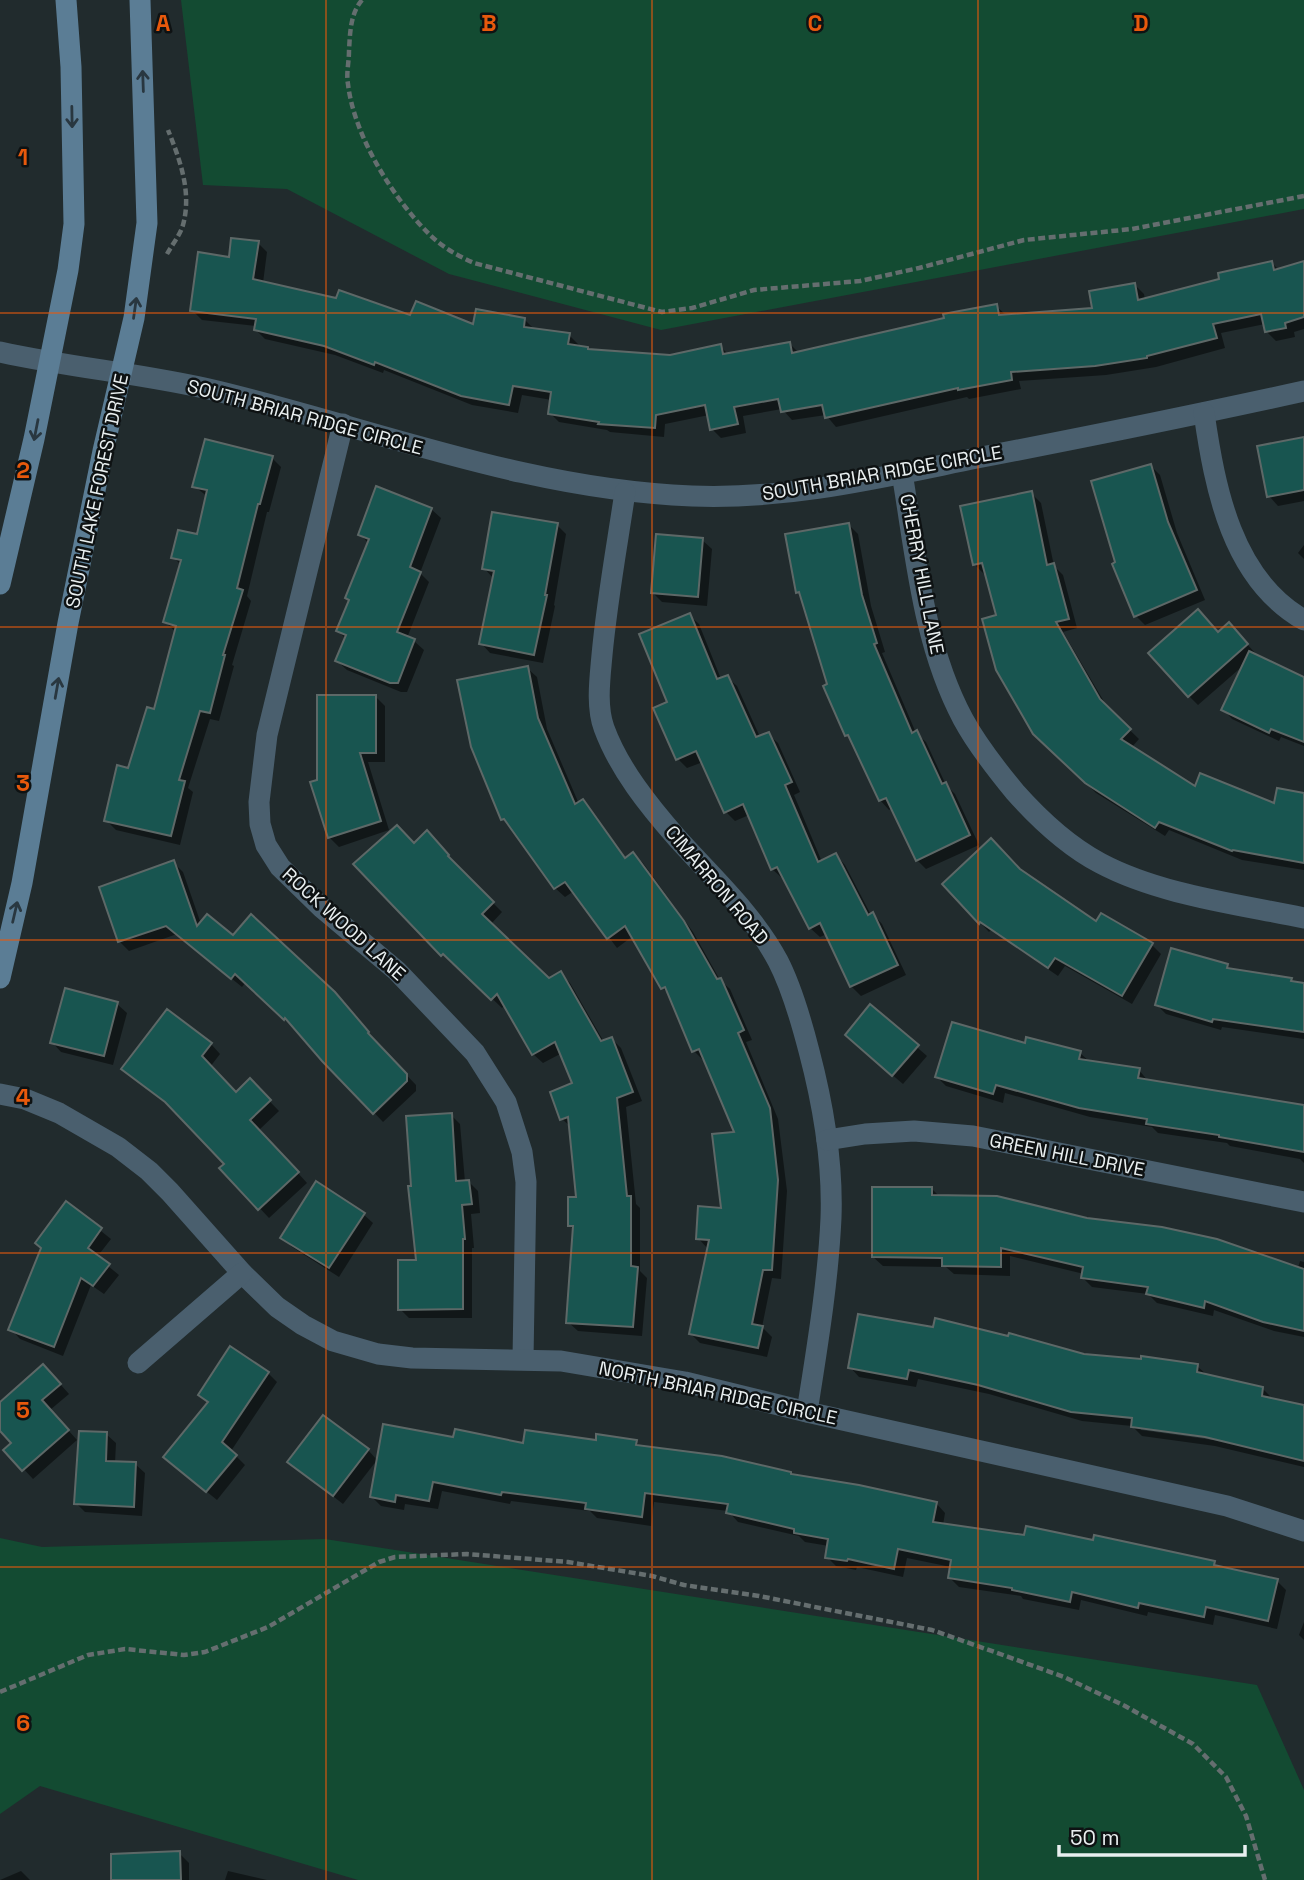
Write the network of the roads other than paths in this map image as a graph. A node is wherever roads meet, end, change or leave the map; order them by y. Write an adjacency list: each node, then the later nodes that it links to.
1 (66, 0): 4 (main road, one-way to 4)
2 (140, 0): 5 (main road, SOUTH LAKE FOREST DRIVE, one-way to 2)
3 (0, 352): 4 (street, SOUTH BRIAR RIDGE CIRCLE)
4 (49, 363): 5 (street, SOUTH BRIAR RIDGE CIRCLE); 11 (main road, one-way to 11)
5 (122, 375): 8 (street, SOUTH BRIAR RIDGE CIRCLE); 14 (main road, SOUTH LAKE FOREST DRIVE, one-way to 5)
6 (1304, 391): 7 (street, SOUTH BRIAR RIDGE CIRCLE)
7 (1203, 413): 9 (street, SOUTH BRIAR RIDGE CIRCLE); 12 (street)
8 (343, 424): 10 (street, SOUTH BRIAR RIDGE CIRCLE); 19 (street, ROCK WOOD LANE)
9 (902, 473): 10 (street, SOUTH BRIAR RIDGE CIRCLE); 13 (street, CHERRY HILL LANE)
10 (625, 492): 16 (street, CIMARRON ROAD)
11 (0, 584)
12 (1304, 620)
13 (1304, 918)
14 (0, 978)
15 (0, 1094): 18 (street, NORTH BRIAR RIDGE CIRCLE)
16 (827, 1140): 17 (street, GREEN HILL DRIVE); 21 (street, CIMARRON ROAD)
17 (1304, 1202)
18 (242, 1273): 19 (street, NORTH BRIAR RIDGE CIRCLE); 20 (street)
19 (523, 1359): 21 (street, NORTH BRIAR RIDGE CIRCLE)
20 (138, 1363)
21 (807, 1412): 22 (street, NORTH BRIAR RIDGE CIRCLE)
22 (1304, 1531)

